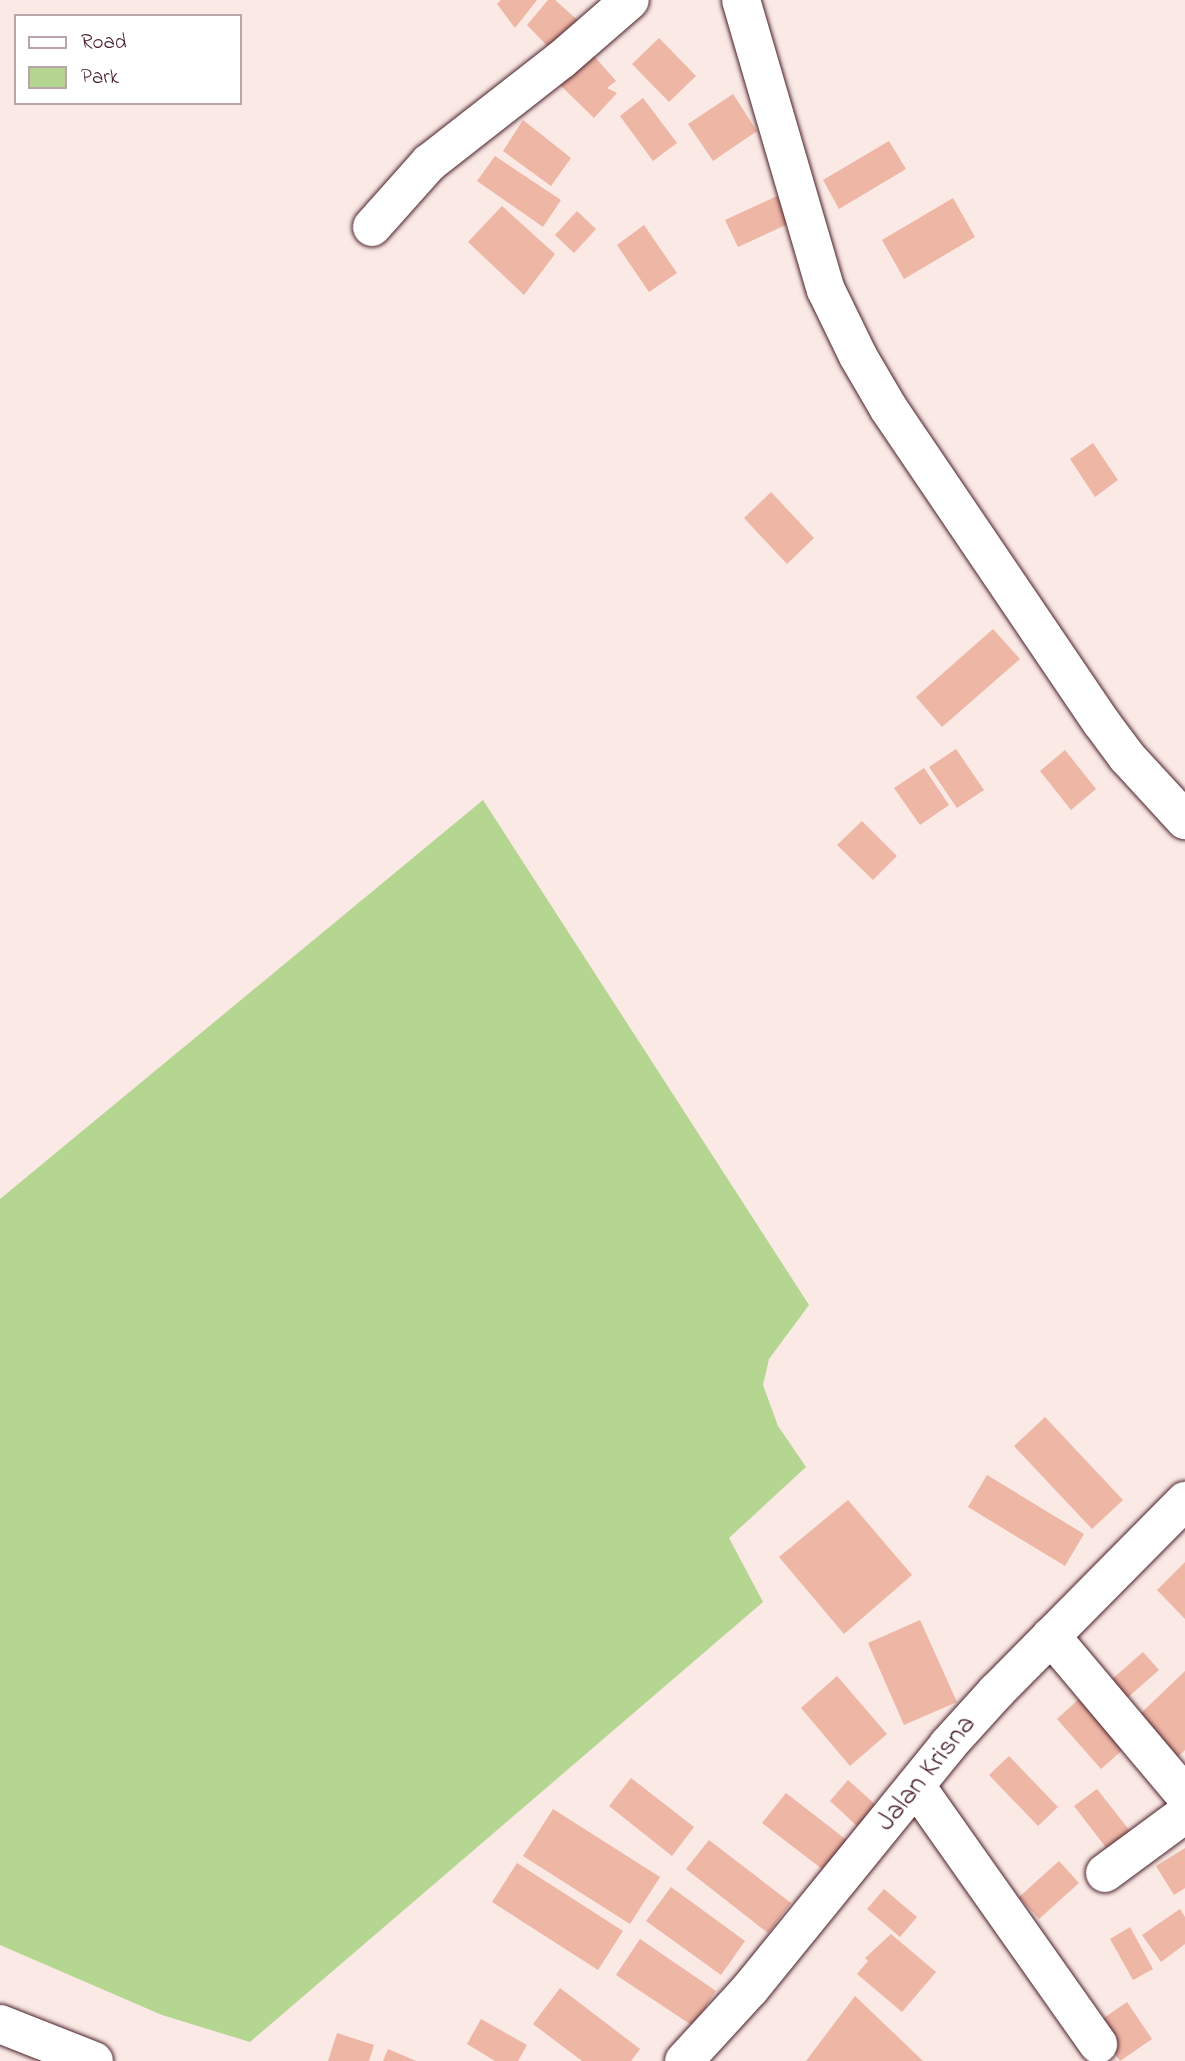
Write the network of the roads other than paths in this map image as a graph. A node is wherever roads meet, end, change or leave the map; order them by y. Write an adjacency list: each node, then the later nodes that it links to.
1 (630, 0): 3 (street)
2 (741, 0): 4 (street)
3 (372, 227)
4 (1185, 820)
5 (1185, 1501): 6 (street, Jalan Krisna)
6 (1051, 1636): 7 (street, Jalan Krisna); 8 (street)
7 (916, 1786): 12 (street); 14 (street, Jalan Krisna)
8 (1185, 1795)
9 (1185, 1814): 10 (street)
10 (1105, 1873)
11 (0, 2024): 13 (street)
12 (1098, 2044)
13 (94, 2061)
14 (684, 2061)

